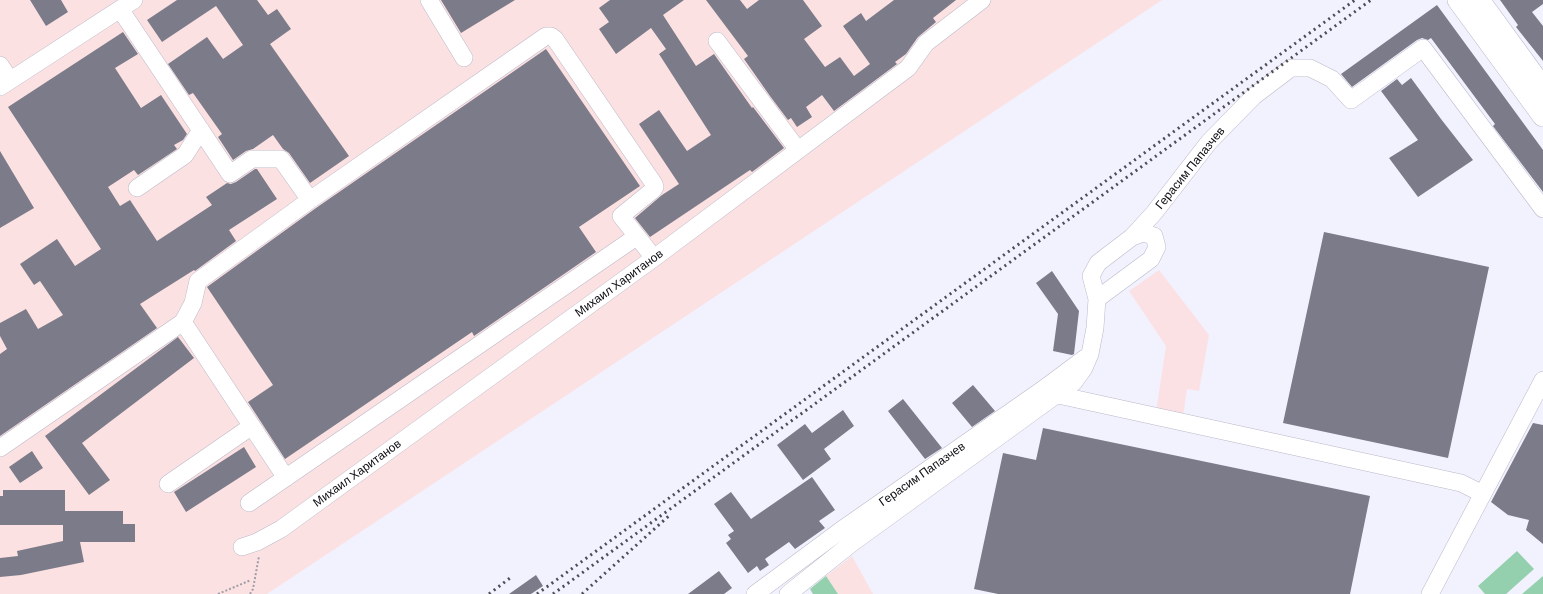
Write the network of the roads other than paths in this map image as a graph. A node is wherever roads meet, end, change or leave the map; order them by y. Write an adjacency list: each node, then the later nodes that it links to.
1 (429, 0): 7 (street)
2 (982, 0): 13 (street, Михаил Хаританов)
3 (1458, 0): 11 (main road)
4 (1479, 0): 10 (main road)
5 (127, 5): 9 (street); 12 (street)
6 (717, 41): 13 (street)
7 (464, 58)
8 (0, 65): 9 (street)
9 (5, 84)
10 (1543, 88)
11 (1543, 116)
12 (201, 130): 14 (street); 15 (street)
13 (798, 150): 19 (street, Михаил Хаританов)
14 (136, 188)
15 (310, 200): 17 (street); 21 (street)
16 (1543, 209): 18 (street, Герасим Папазчев)
17 (636, 237): 19 (street); 26 (street)
18 (1132, 237): 20 (street, Герасим Папазчев); 20 (street)
19 (654, 258): 32 (street, Михаил Хаританов)
20 (1097, 299): 23 (street, Герасим Папазчев)
21 (183, 322): 24 (street); 25 (street)
22 (1543, 380): 28 (street)
23 (1049, 393): 28 (street); 30 (street, Герасим Папазчев); 31 (street, Герасим Папазчев)
24 (252, 426): 26 (street); 27 (street)
25 (0, 448)
26 (286, 478): 29 (street)
27 (168, 484)
28 (1483, 494): 35 (street)
29 (249, 503)
30 (840, 531): 31 (street); 33 (street, Герасим Папазчев)
31 (852, 543): 34 (street, Герасим Папазчев)
32 (242, 547)
33 (754, 594)
34 (788, 594)
35 (1430, 594)

